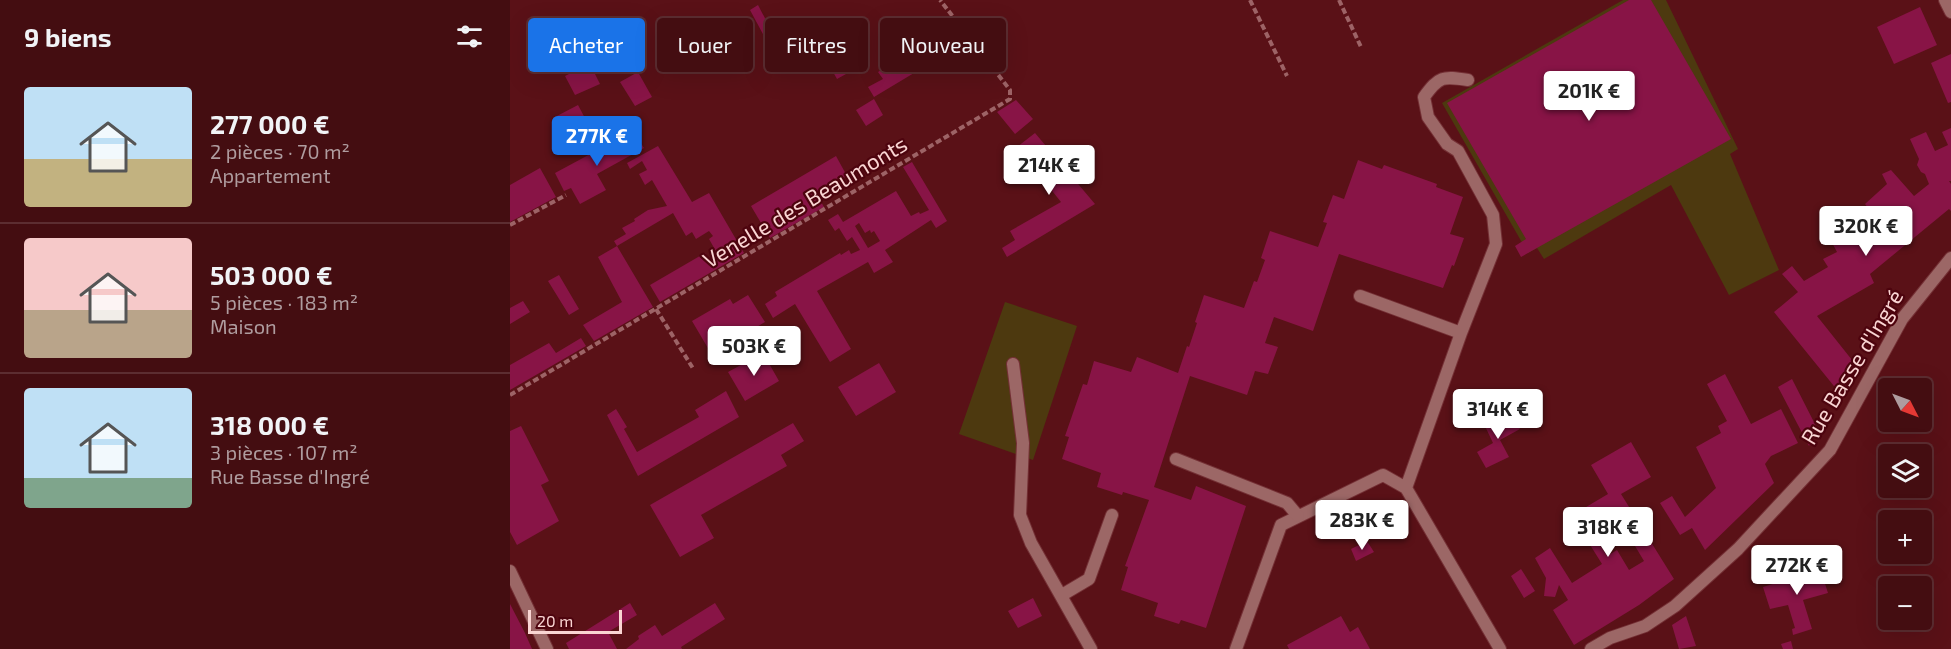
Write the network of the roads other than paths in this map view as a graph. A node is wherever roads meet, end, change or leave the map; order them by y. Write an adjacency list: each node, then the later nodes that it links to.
1 (1945, 0): 2 (street)
2 (1951, 12)
3 (1468, 80): 6 (street)
4 (1951, 258): 18 (street, Rue Basse d'Ingré)
5 (1360, 296): 6 (street)
6 (1461, 333): 9 (street)
7 (1013, 363): 13 (street)
8 (1176, 459): 11 (street)
9 (1406, 488): 11 (street); 17 (street)
10 (1112, 515): 13 (street)
11 (1299, 516): 16 (street)
12 (511, 575): 14 (street)
13 (1062, 595): 15 (street)
14 (547, 649)
15 (1091, 649)
16 (1236, 649)
17 (1500, 649)
18 (1591, 649)

